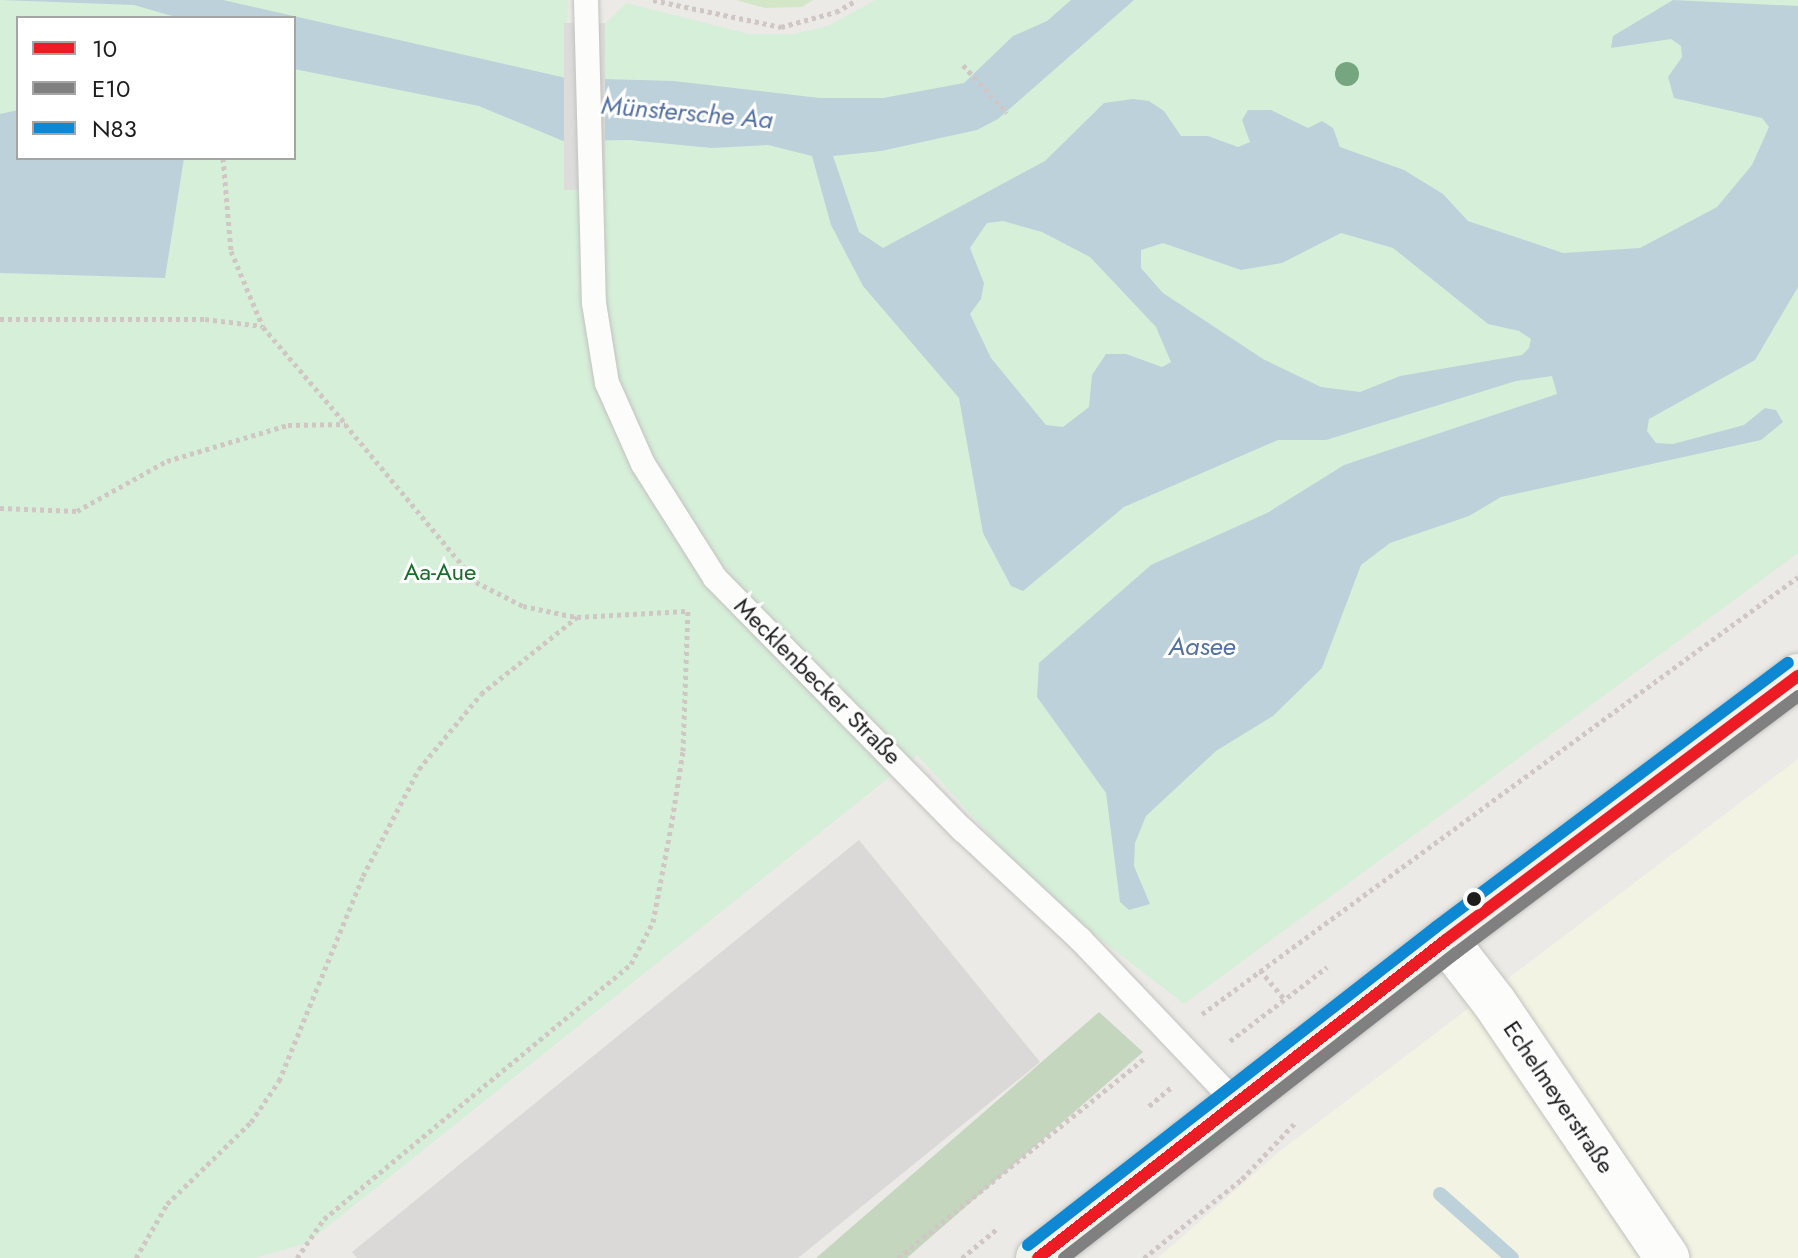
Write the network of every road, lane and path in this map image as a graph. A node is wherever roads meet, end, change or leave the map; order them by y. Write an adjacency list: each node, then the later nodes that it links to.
1 (586, 0): 12 (lane, Mecklenbecker Straße)
2 (653, 0): 3 (path)
3 (857, 0)
4 (963, 65): 5 (path)
5 (1007, 113)
6 (223, 160): 8 (path)
7 (0, 319): 8 (path)
8 (263, 327): 9 (path)
9 (345, 424): 10 (path); 14 (path)
10 (0, 508)
11 (1798, 577): 17 (path)
12 (715, 578): 13 (path); 17 (lane, Mecklenbecker Straße)
13 (687, 611): 14 (path); 21 (path)
14 (577, 617): 20 (path)
15 (1798, 676): 16 (street)
16 (1446, 940): 18 (street); 25 (street, Echelmeyerstraße)
17 (1174, 1035): 18 (lane, Mecklenbecker Straße); 22 (path)
18 (1238, 1105): 23 (street)
19 (1242, 1179): 24 (path)
20 (136, 1258)
21 (297, 1258)
22 (898, 1258)
23 (1038, 1258)
24 (1144, 1258)
25 (1667, 1258)

